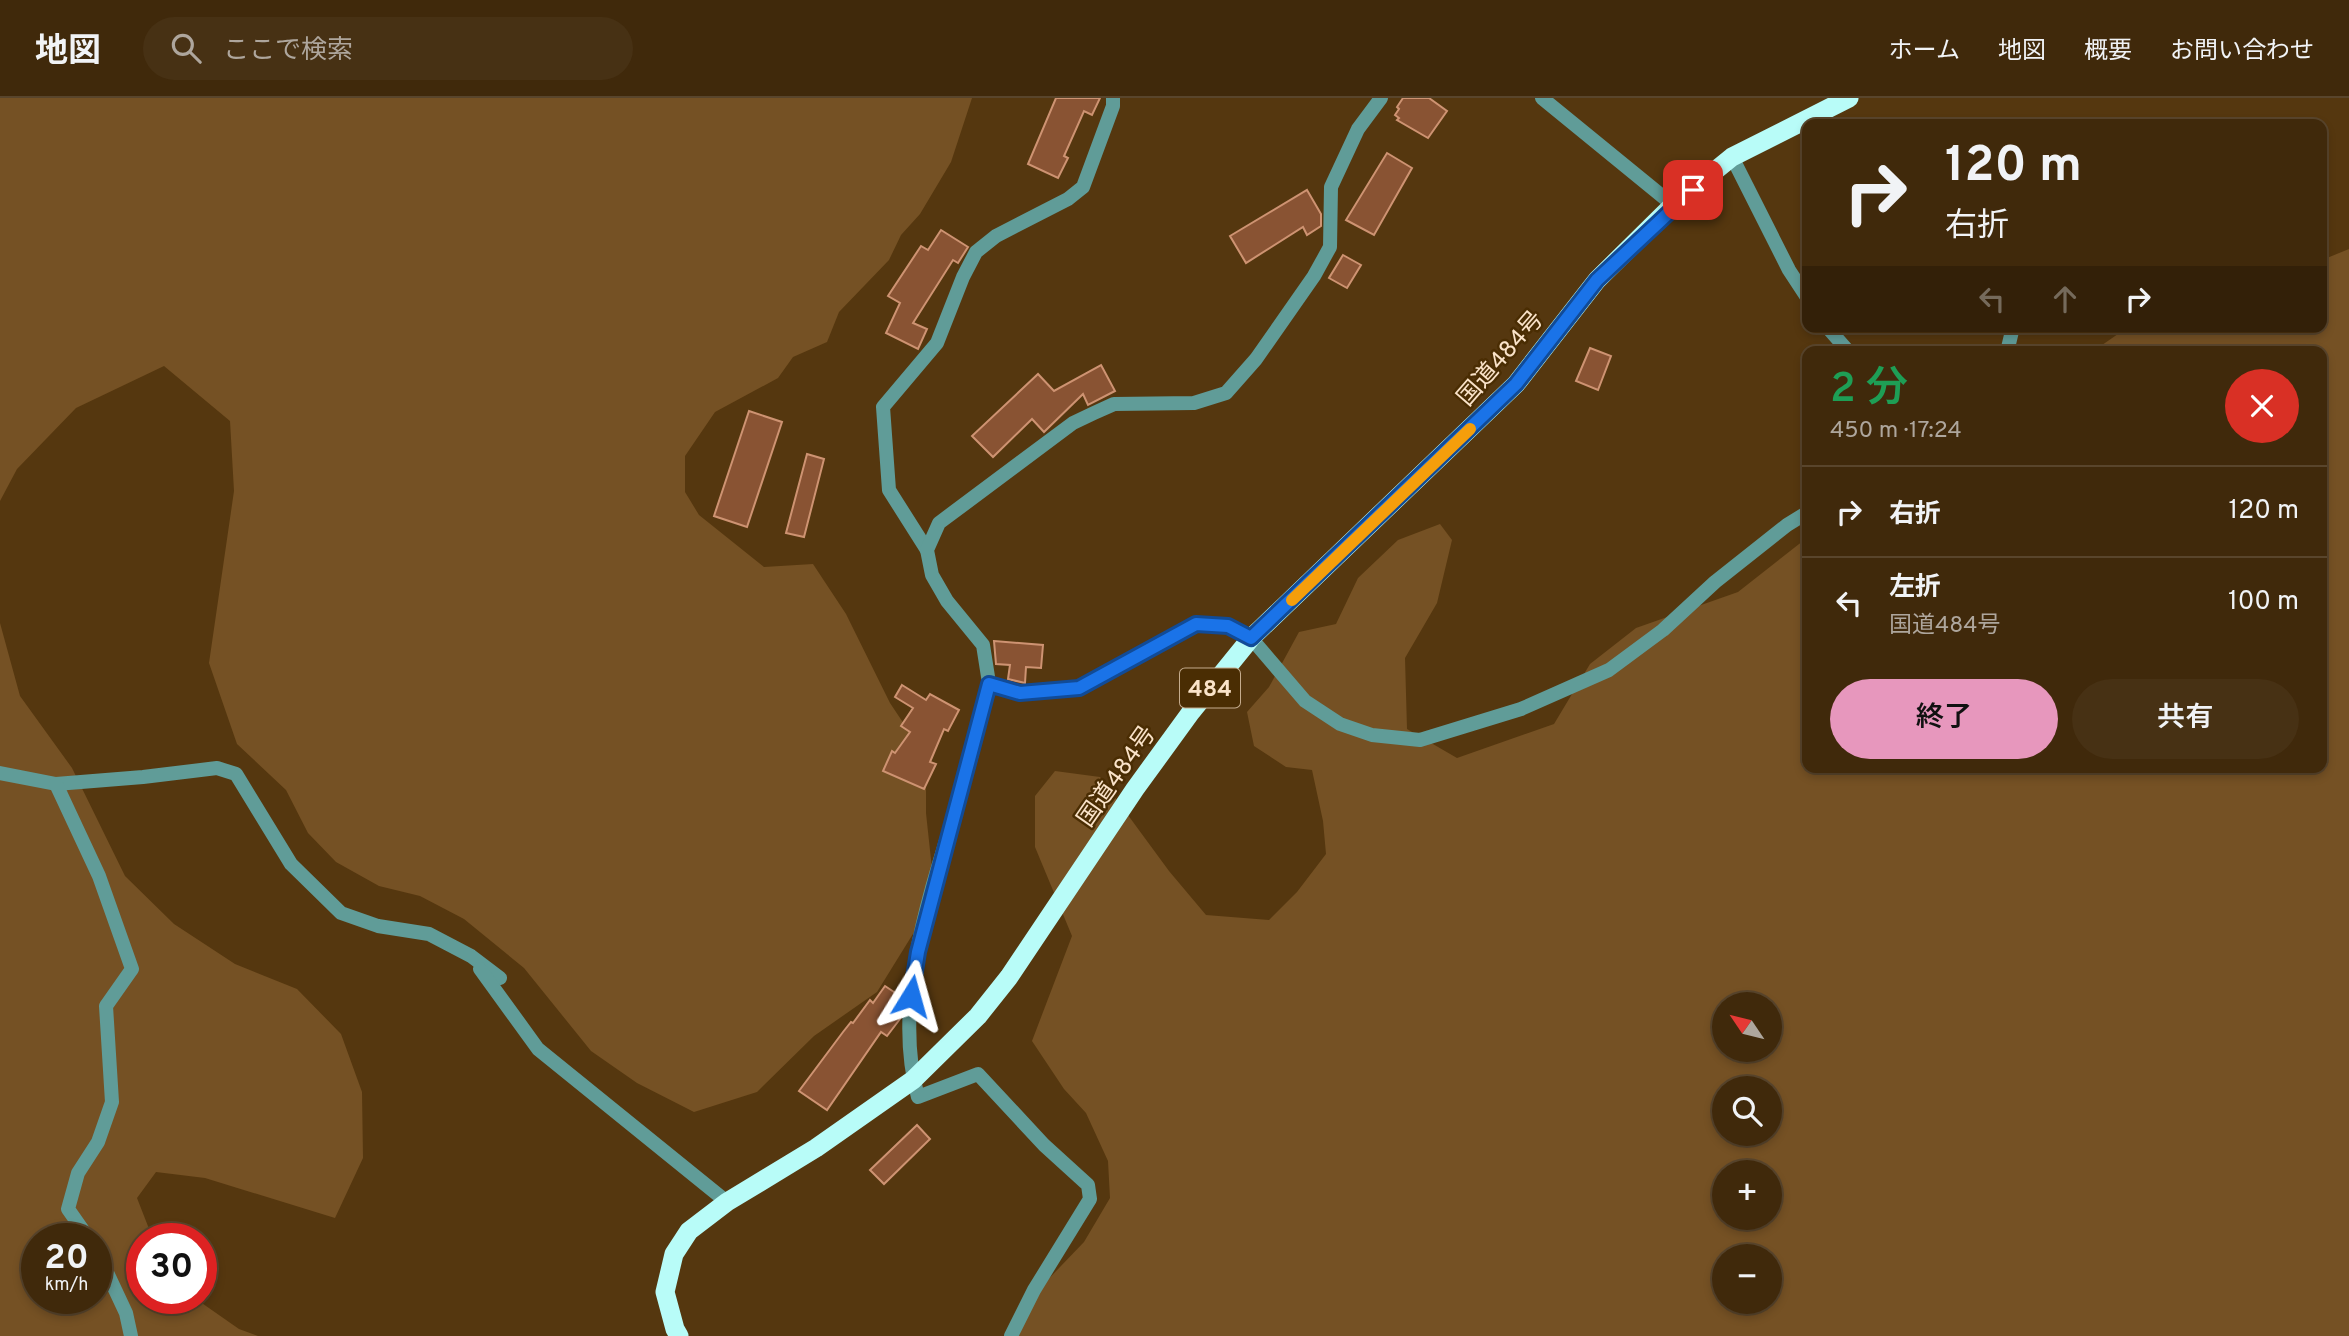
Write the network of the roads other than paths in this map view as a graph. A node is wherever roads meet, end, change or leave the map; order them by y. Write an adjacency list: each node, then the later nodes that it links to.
1 (1113, 98): 11 (street)
2 (1381, 98): 11 (street)
3 (1542, 98): 8 (street)
4 (1849, 98): 5 (highway, 国道484号 / 484)
5 (1808, 119)
6 (1802, 122): 7 (highway, 国道484号 / 484)
7 (1732, 158): 8 (highway, 国道484号 / 484); 9 (street)
8 (1673, 205): 12 (highway, 国道484号 / 484)
9 (1802, 290)
10 (1802, 516): 12 (street)
11 (927, 550): 13 (street)
12 (1251, 638): 13 (street); 18 (highway, 国道484号 / 484)
13 (989, 684): 18 (street)
14 (0, 773): 15 (street)
15 (56, 784): 16 (street); 20 (street)
16 (471, 956): 17 (street); 19 (street)
17 (500, 978)
18 (913, 1080): 19 (highway, 国道484号 / 484); 24 (street)
19 (727, 1202): 23 (highway, 国道484号 / 484)
20 (78, 1223)
21 (112, 1283): 22 (street)
22 (131, 1336)
23 (679, 1336)
24 (1011, 1336)

